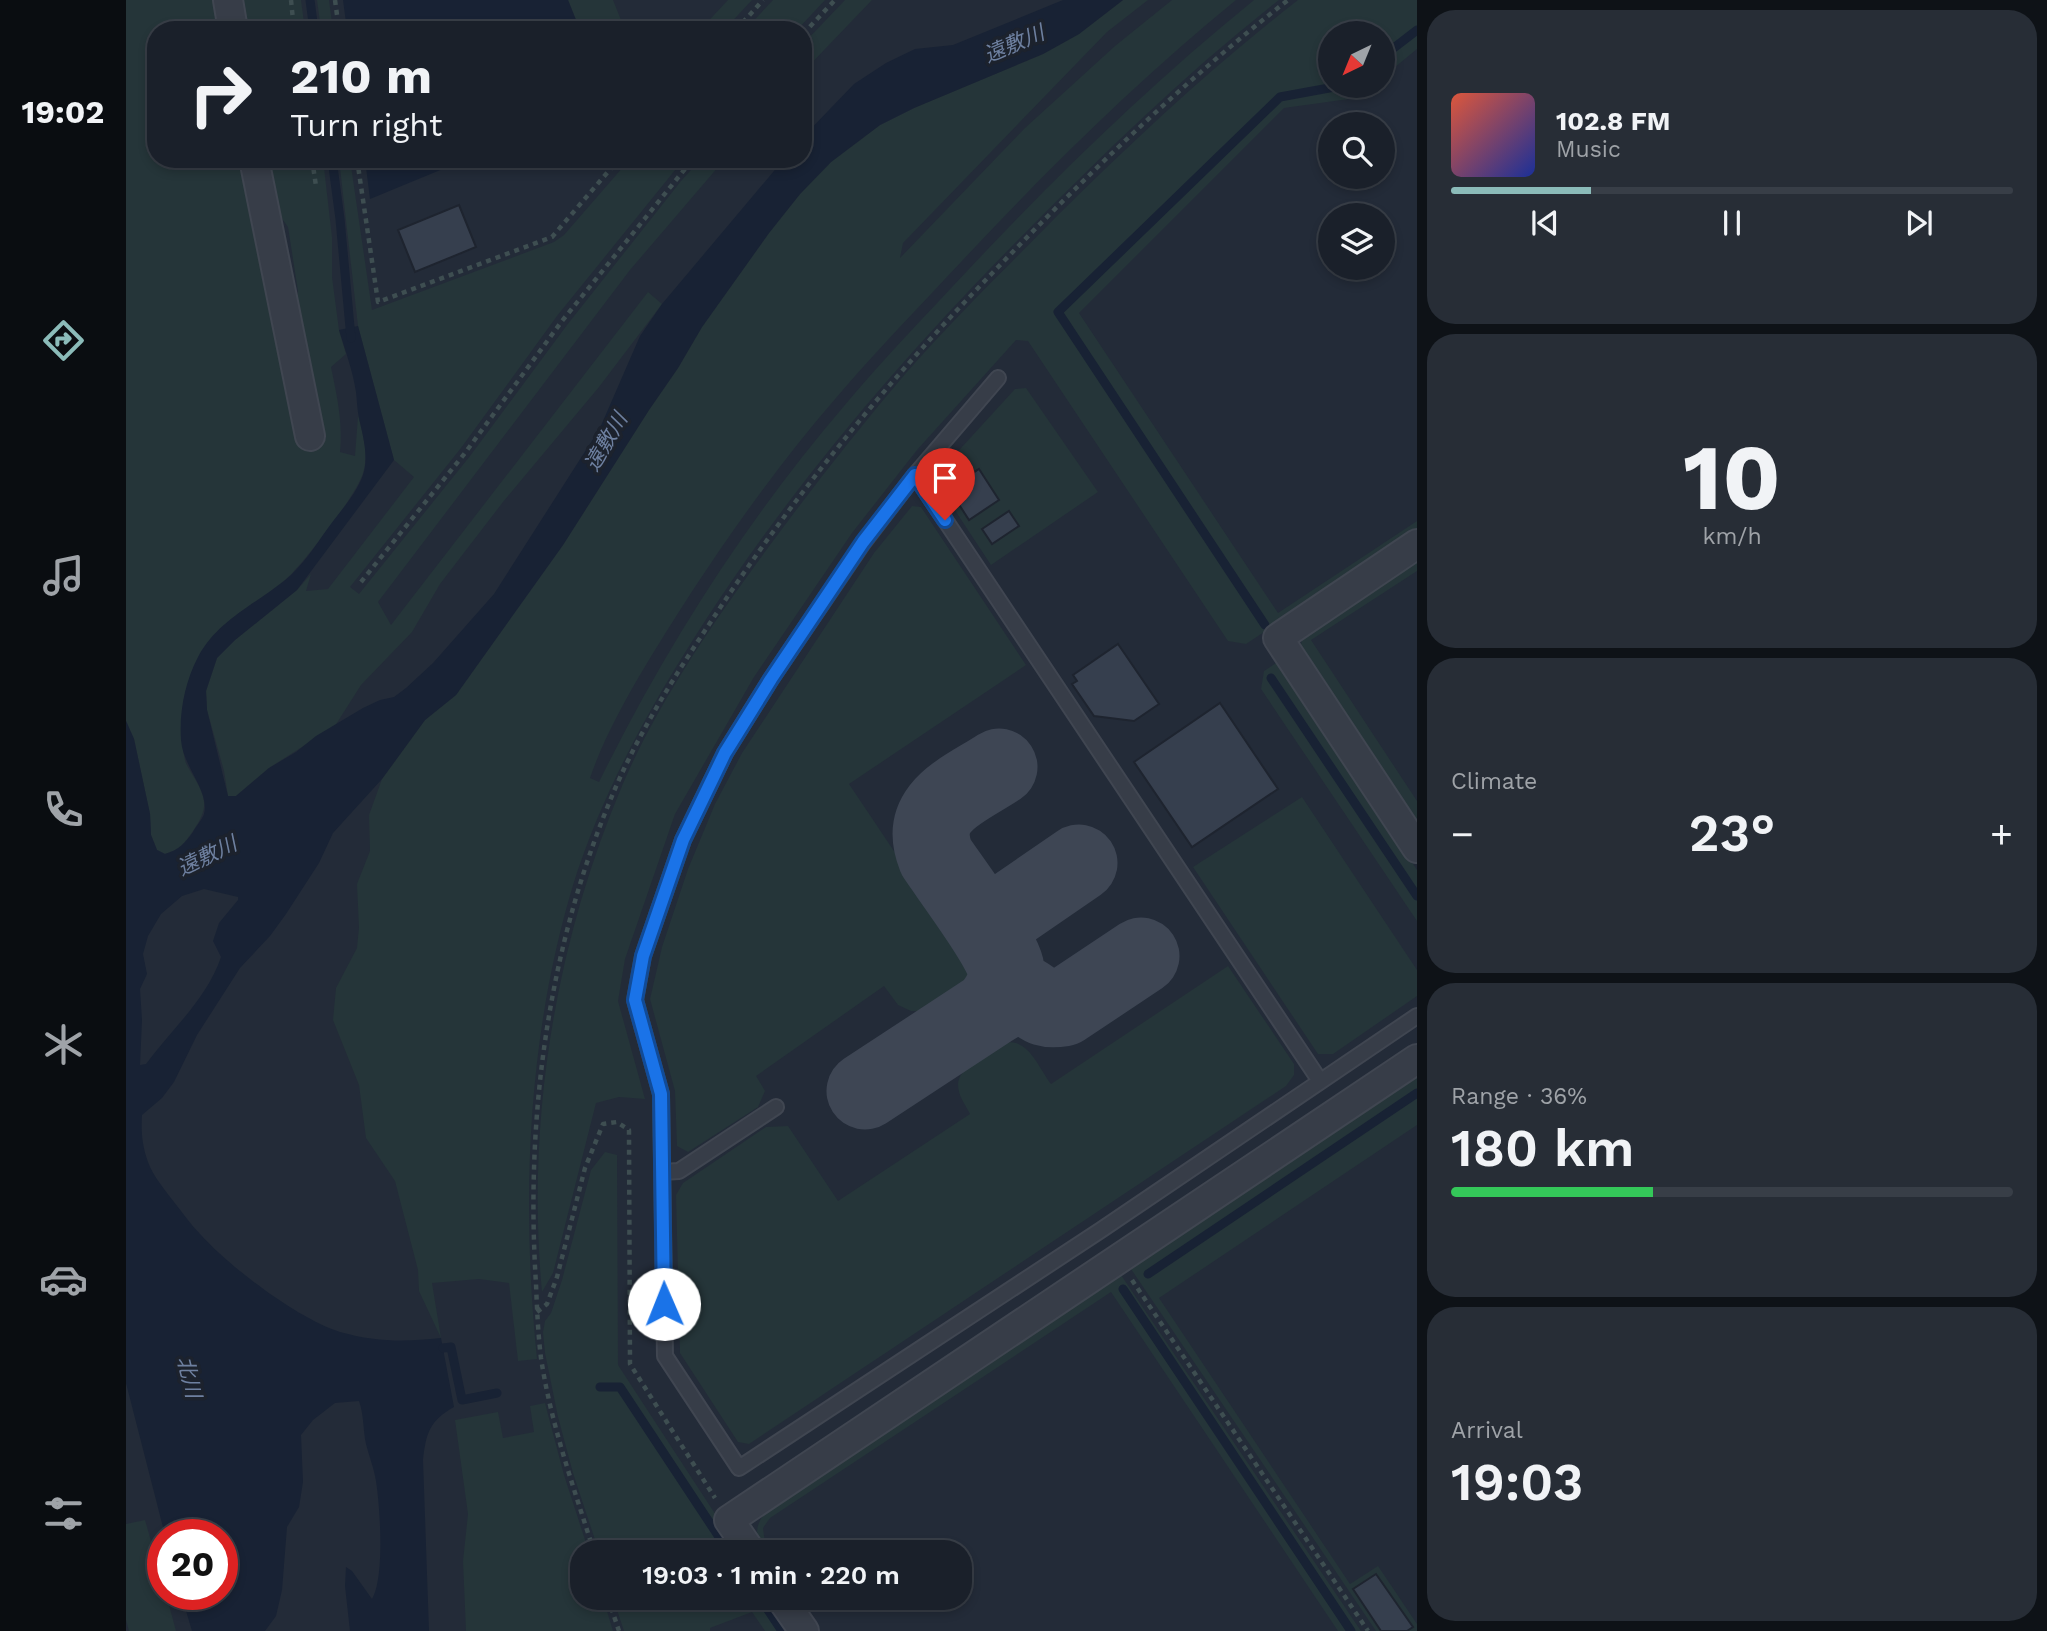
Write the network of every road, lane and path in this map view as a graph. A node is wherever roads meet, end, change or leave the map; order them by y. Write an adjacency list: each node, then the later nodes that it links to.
1 (228, 0): 6 (street)
2 (291, 0): 7 (path)
3 (335, 0): 8 (path)
4 (763, 0): 9 (path)
5 (835, 0): 10 (path)
6 (232, 21)
7 (293, 21)
8 (338, 21)
9 (744, 21)
10 (812, 24)
11 (256, 168): 18 (street)
12 (313, 168): 16 (path)
13 (358, 168): 14 (path)
14 (611, 168)
15 (686, 168): 21 (path)
16 (316, 186)
17 (999, 378): 19 (lane)
18 (310, 436)
19 (915, 475): 25 (lane); 27 (lane)
20 (1417, 544): 22 (street)
21 (361, 582)
22 (1417, 848)
23 (1417, 1016): 25 (lane)
24 (1417, 1059): 28 (street)
25 (1321, 1082): 27 (lane)
26 (776, 1107): 27 (lane)
27 (663, 1172)
28 (1118, 1260): 30 (street); 36 (path)
29 (537, 1312): 30 (path)
30 (729, 1520): 31 (street)
31 (743, 1540)
32 (612, 1610): 34 (path)
33 (789, 1610): 35 (street)
34 (619, 1631)
35 (804, 1631)
36 (1368, 1631)

